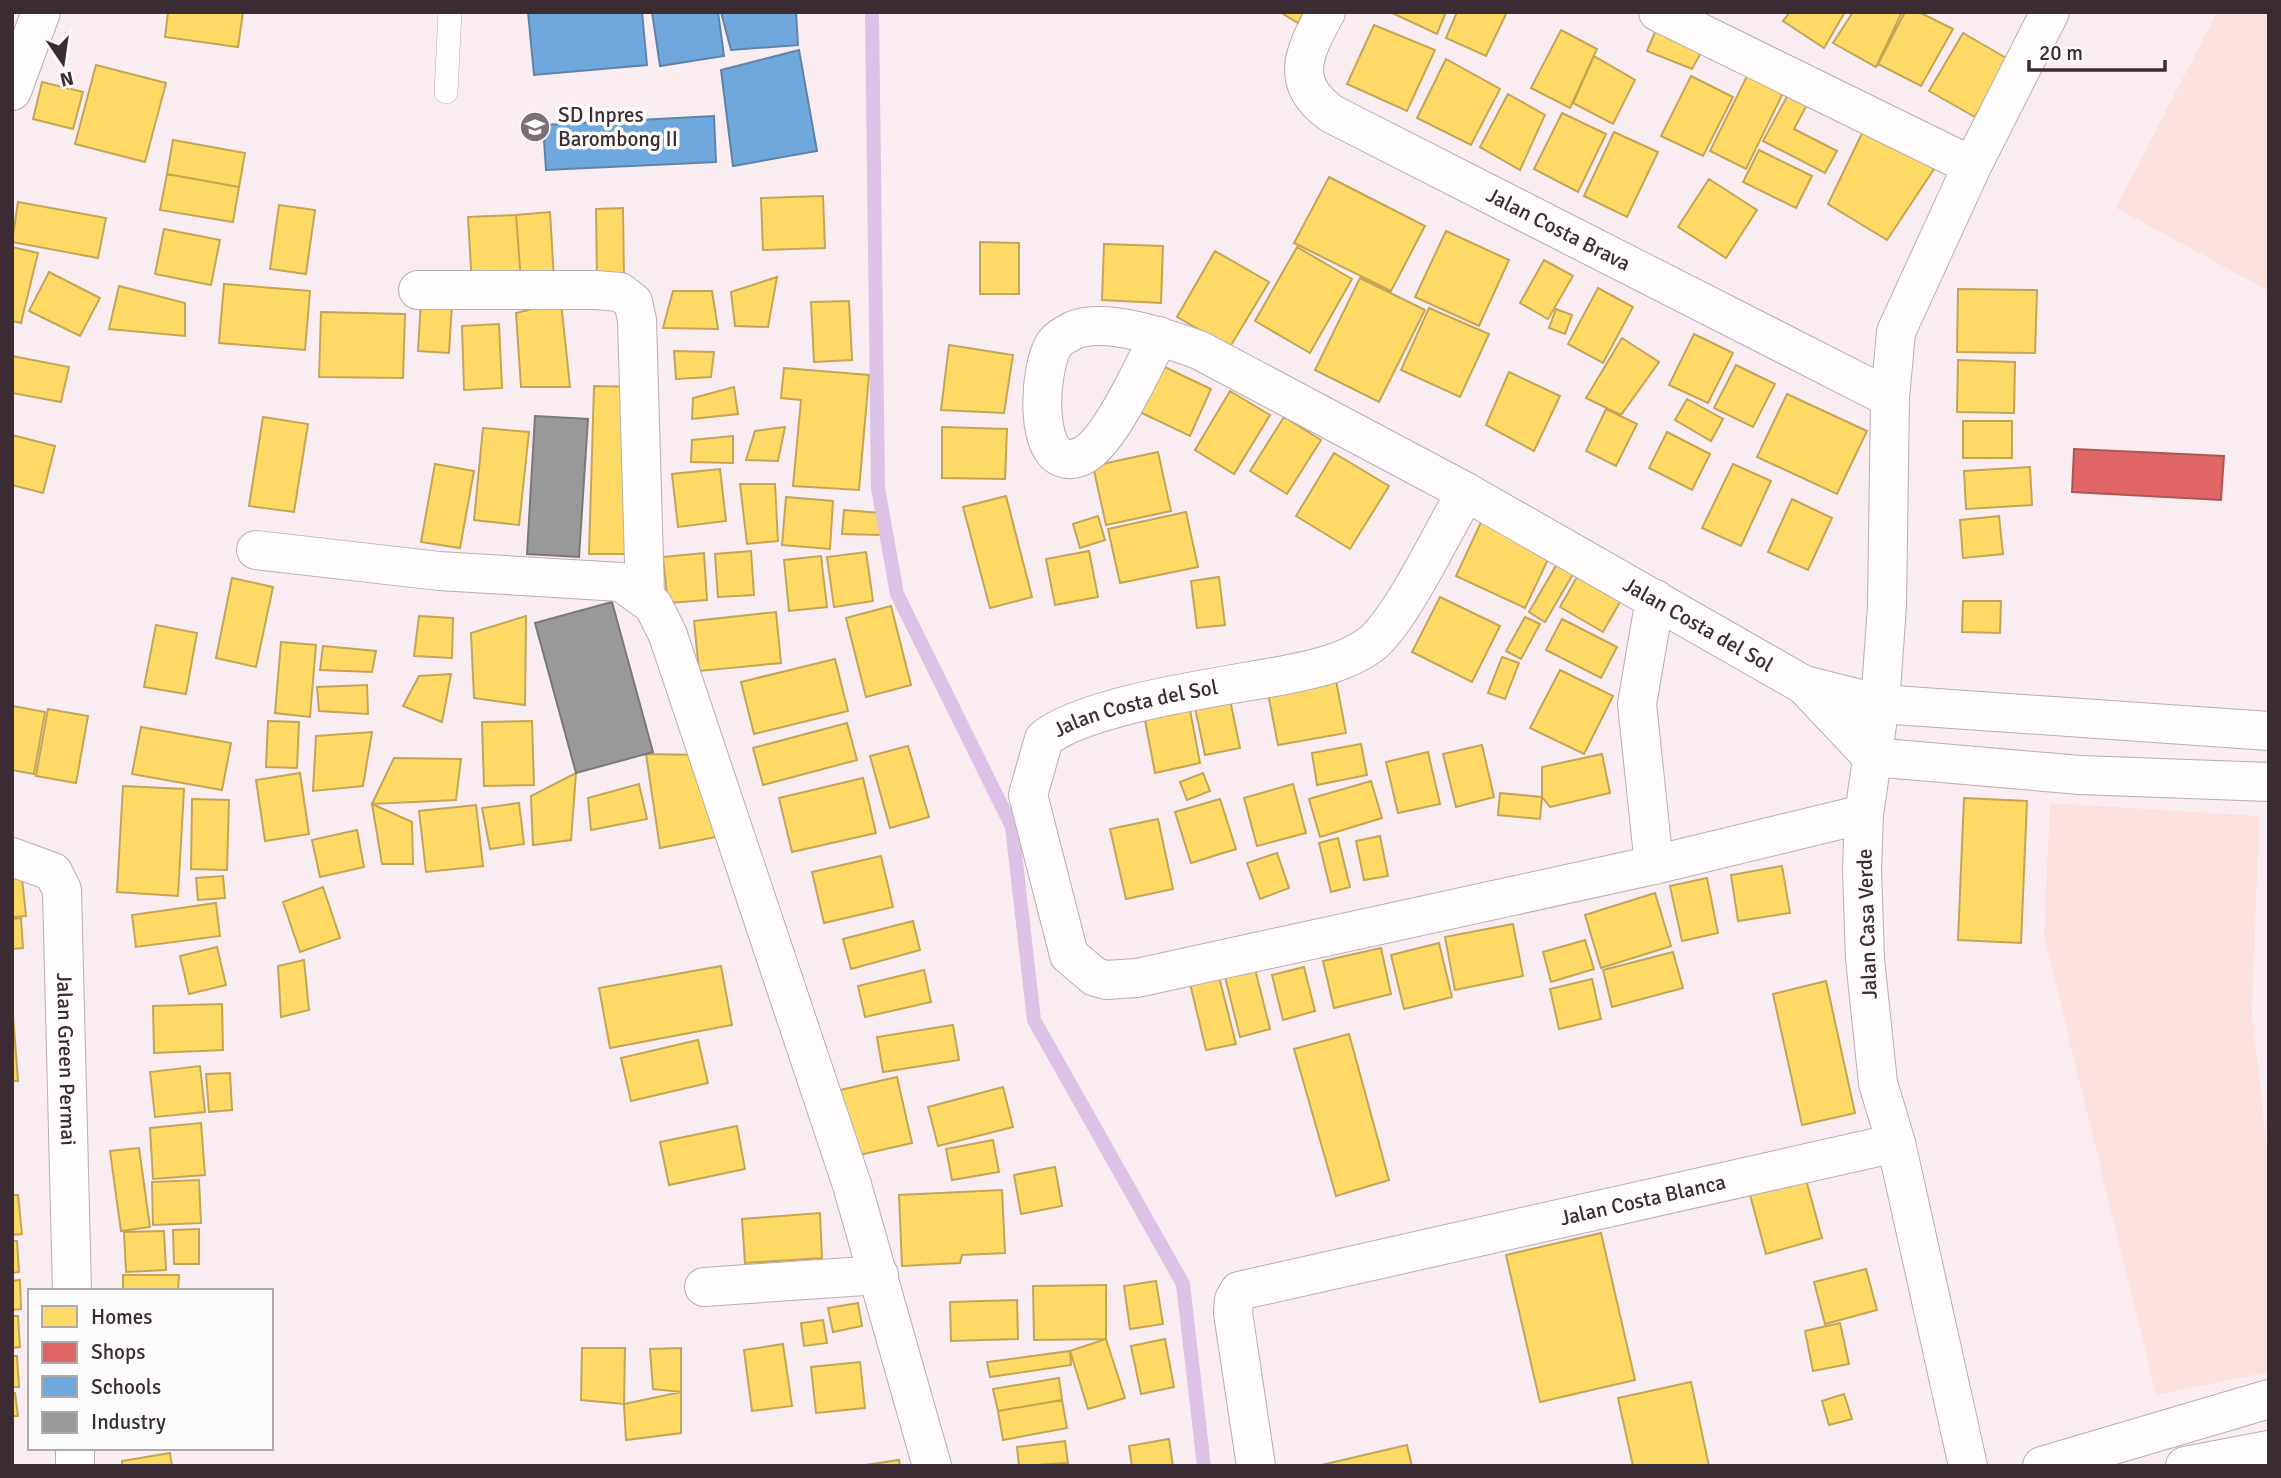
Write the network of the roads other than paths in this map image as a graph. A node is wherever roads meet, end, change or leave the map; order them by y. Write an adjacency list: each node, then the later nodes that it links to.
1 (41, 12): 6 (street)
2 (450, 12): 7 (lane)
3 (1326, 12): 11 (street, Jalan Costa Brava)
4 (1658, 12): 8 (street)
5 (2050, 12): 8 (street)
6 (12, 91)
7 (446, 92)
8 (1972, 166): 11 (street)
9 (418, 290): 14 (street)
10 (1159, 336): 12 (street)
11 (1890, 398): 17 (street)
12 (1466, 492): 15 (street, Jalan Costa del Sol); 23 (street, Jalan Costa del Sol)
13 (256, 550): 14 (street)
14 (645, 596): 25 (street)
15 (1656, 599): 16 (street, Jalan Costa del Sol); 23 (street)
16 (1804, 685): 17 (street, Jalan Costa del Sol); 19 (street)
17 (1880, 704): 18 (street, Jalan Costa del Sol); 19 (street, Jalan Casa Verde)
18 (2269, 730)
19 (1872, 757): 20 (street); 21 (street, Jalan Casa Verde)
20 (2269, 782)
21 (1864, 814): 23 (street, Jalan Costa del Sol); 24 (street, Jalan Casa Verde)
22 (12, 857): 27 (street, Jalan Green Permai)
23 (1654, 865)
24 (1896, 1143): 31 (street, Jalan Costa Blanca); 32 (street)
25 (879, 1275): 26 (street); 30 (street)
26 (704, 1287)
27 (72, 1289)
28 (2269, 1399): 33 (street)
29 (2269, 1450): 34 (street)
30 (932, 1466)
31 (1256, 1466)
32 (1968, 1466)
33 (2042, 1466)
34 (2185, 1466)

